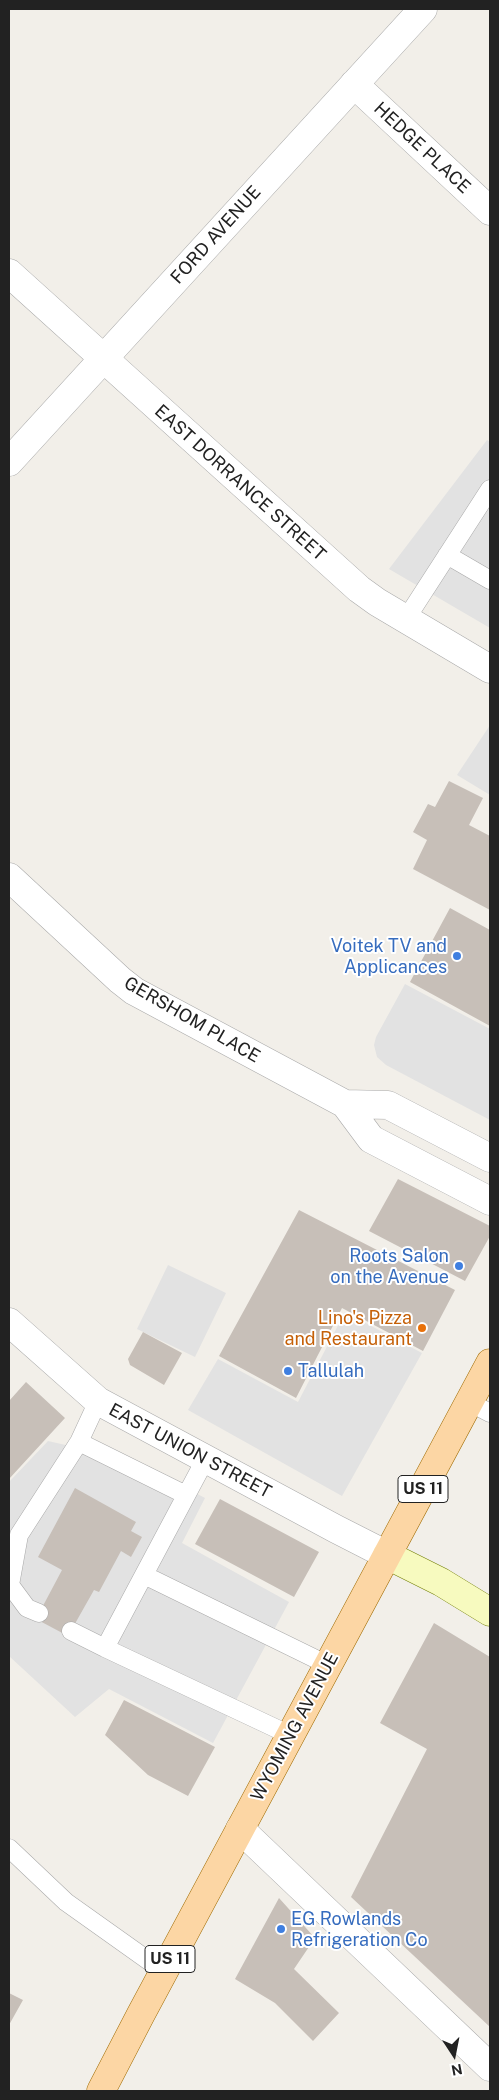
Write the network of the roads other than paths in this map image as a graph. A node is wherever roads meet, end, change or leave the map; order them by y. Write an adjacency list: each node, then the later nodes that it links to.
1 (422, 9): 2 (street, FORD AVENUE)
2 (354, 84): 3 (street, HEDGE PLACE); 5 (street, FORD AVENUE)
3 (490, 211)
4 (9, 273): 5 (street, EAST DORRANCE STREET)
5 (102, 359): 6 (street, FORD AVENUE); 10 (street, EAST DORRANCE STREET)
6 (9, 462)
7 (490, 489): 8 (lane)
8 (447, 555): 9 (lane); 10 (lane)
9 (490, 580)
10 (406, 619): 11 (street, EAST DORRANCE STREET)
11 (490, 669)
12 (9, 877): 13 (street, GERSHOM PLACE)
13 (345, 1104): 14 (street, GERSHOM PLACE); 15 (street, GERSHOM PLACE)
14 (490, 1158)
15 (490, 1201)
16 (9, 1322): 18 (street, EAST UNION STREET)
17 (490, 1364): 19 (main road, WYOMING AVENUE / US 11)
18 (98, 1401): 20 (lane); 21 (street, EAST UNION STREET)
19 (480, 1408): 23 (main road, WYOMING AVENUE / US 11)
20 (79, 1442): 22 (lane); 26 (lane)
21 (205, 1460): 22 (lane); 23 (street, EAST UNION STREET)
22 (186, 1495): 24 (lane)
23 (387, 1555): 25 (main road); 29 (main road, WYOMING AVENUE / US 11)
24 (144, 1575): 28 (lane); 29 (lane)
25 (490, 1612)
26 (39, 1613)
27 (71, 1631): 28 (lane)
28 (105, 1648): 30 (lane)
29 (328, 1665): 30 (main road, WYOMING AVENUE / US 11)
30 (290, 1736): 31 (main road, WYOMING AVENUE / US 11)
31 (240, 1829): 33 (main road, WYOMING AVENUE / US 11); 34 (street)
32 (9, 1848): 33 (lane)
33 (163, 1971): 35 (main road, WYOMING AVENUE / US 11)
34 (490, 2066)
35 (101, 2091)

